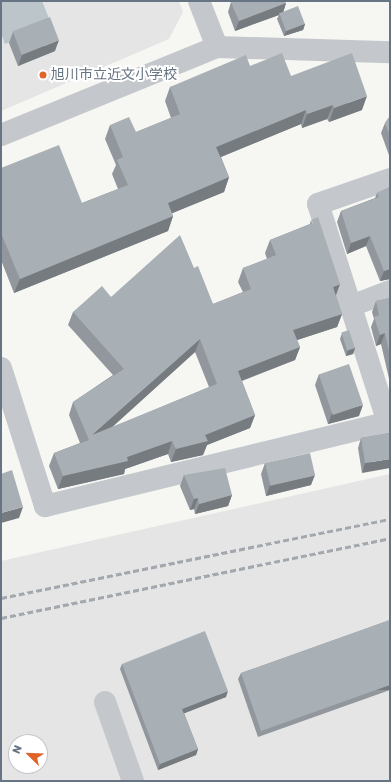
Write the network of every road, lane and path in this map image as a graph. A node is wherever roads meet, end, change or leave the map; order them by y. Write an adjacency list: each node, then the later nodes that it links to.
1 (199, 1): 2 (street)
2 (217, 47): 3 (street); 4 (street)
3 (390, 52)
4 (1, 135)
5 (390, 179): 7 (street)
6 (390, 291): 7 (street)
7 (351, 306): 9 (street)
8 (1, 368): 9 (street)
9 (389, 422)
10 (105, 702): 11 (street)
11 (132, 781)

